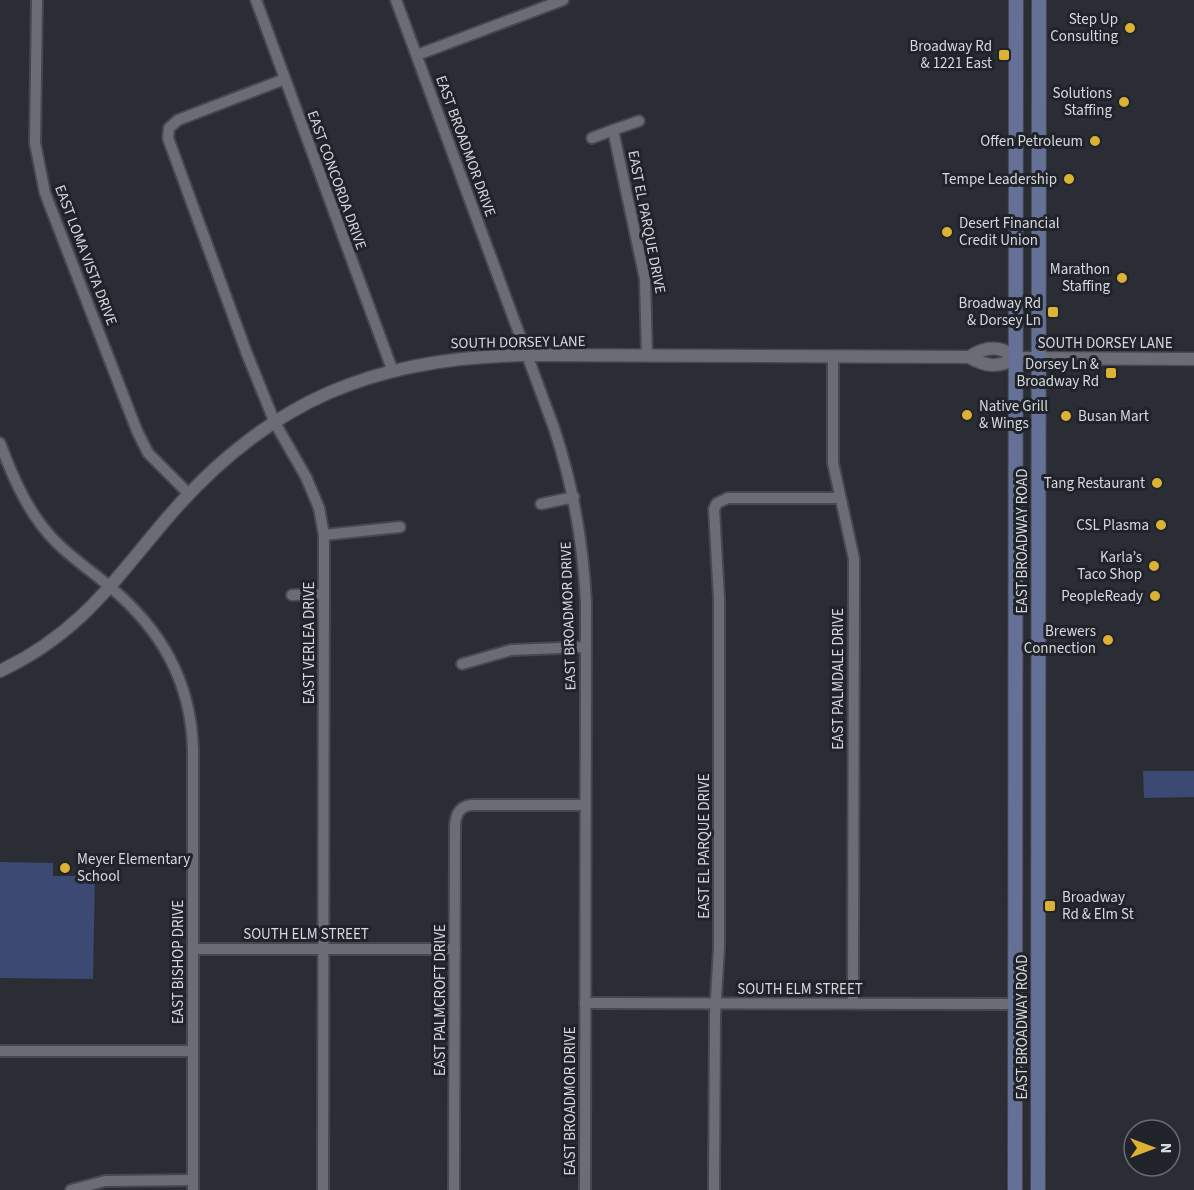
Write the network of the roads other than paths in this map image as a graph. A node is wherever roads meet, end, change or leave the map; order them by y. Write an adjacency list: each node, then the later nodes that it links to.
1 (36, 0): 23 (street, EAST LOMA VISTA DRIVE)
2 (256, 0): 8 (street, EAST CONCORDA DRIVE)
3 (396, 0): 7 (street, EAST BROADMOR DRIVE)
4 (563, 0): 7 (street)
5 (1016, 0): 9 (main road, EAST BROADWAY ROAD)
6 (1039, 0): 10 (main road, EAST BROADWAY ROAD)
7 (417, 55): 14 (street, EAST BROADMOR DRIVE)
8 (285, 80): 20 (street, EAST CONCORDA DRIVE); 21 (street, EAST VERLEA DRIVE)
9 (1016, 89): 10 (main road); 17 (main road, EAST BROADWAY ROAD)
10 (1039, 89): 18 (main road, EAST BROADWAY ROAD)
11 (639, 121): 12 (street)
12 (613, 130): 13 (street); 15 (street, EAST EL PARQUE DRIVE)
13 (592, 138)
14 (526, 355): 15 (street, SOUTH DORSEY LANE); 20 (street, SOUTH DORSEY LANE); 24 (street, EAST BROADMOR DRIVE)
15 (647, 356): 16 (street, SOUTH DORSEY LANE)
16 (833, 357): 17 (street, SOUTH DORSEY LANE); 25 (street, EAST PALMDALE DRIVE)
17 (1016, 358): 18 (street, SOUTH DORSEY LANE); 35 (main road, EAST BROADWAY ROAD)
18 (1038, 358): 19 (street, SOUTH DORSEY LANE); 36 (main road, EAST BROADWAY ROAD)
19 (1194, 359)
20 (392, 369): 21 (street, SOUTH DORSEY LANE)
21 (275, 423): 23 (street, SOUTH DORSEY LANE); 28 (street, EAST VERLEA DRIVE)
22 (0, 443): 29 (street, EAST BISHOP DRIVE)
23 (189, 494): 29 (street, SOUTH DORSEY LANE)
24 (574, 497): 26 (street); 32 (street, EAST BROADMOR DRIVE)
25 (840, 498): 42 (street, EAST EL PARQUE DRIVE); 43 (street, EAST PALMDALE DRIVE)
26 (541, 504)
27 (400, 526): 28 (street)
28 (324, 535): 30 (street, EAST VERLEA DRIVE)
29 (111, 587): 34 (street, SOUTH DORSEY LANE); 38 (street, EAST BISHOP DRIVE)
30 (324, 594): 31 (street); 40 (street, EAST VERLEA DRIVE)
31 (292, 595)
32 (586, 647): 33 (street); 37 (street, EAST BROADMOR DRIVE)
33 (462, 664)
34 (0, 670)
35 (1015, 682): 36 (main road); 44 (main road, EAST BROADWAY ROAD)
36 (1039, 684): 45 (main road, EAST BROADWAY ROAD)
37 (585, 805): 39 (street, EAST PALMCROFT DRIVE); 41 (street, EAST BROADMOR DRIVE)
38 (193, 949): 40 (street, SOUTH ELM STREET); 47 (street, EAST BISHOP DRIVE)
39 (455, 949): 40 (street, SOUTH ELM STREET); 51 (street, EAST PALMCROFT DRIVE)
40 (324, 950): 50 (street, EAST VERLEA DRIVE)
41 (585, 1004): 42 (street, SOUTH ELM STREET); 52 (street, EAST BROADMOR DRIVE)
42 (715, 1004): 43 (street, SOUTH ELM STREET); 53 (street, EAST EL PARQUE DRIVE)
43 (853, 1004): 44 (street, SOUTH ELM STREET)
44 (1015, 1004): 45 (main road); 54 (main road, EAST BROADWAY ROAD)
45 (1038, 1004): 55 (main road, EAST BROADWAY ROAD)
46 (0, 1051): 47 (street)
47 (193, 1052): 48 (street, EAST BISHOP DRIVE)
48 (193, 1185): 49 (street)
49 (71, 1190)
50 (323, 1190)
51 (454, 1190)
52 (585, 1190)
53 (714, 1190)
54 (1015, 1190)
55 (1038, 1190)

